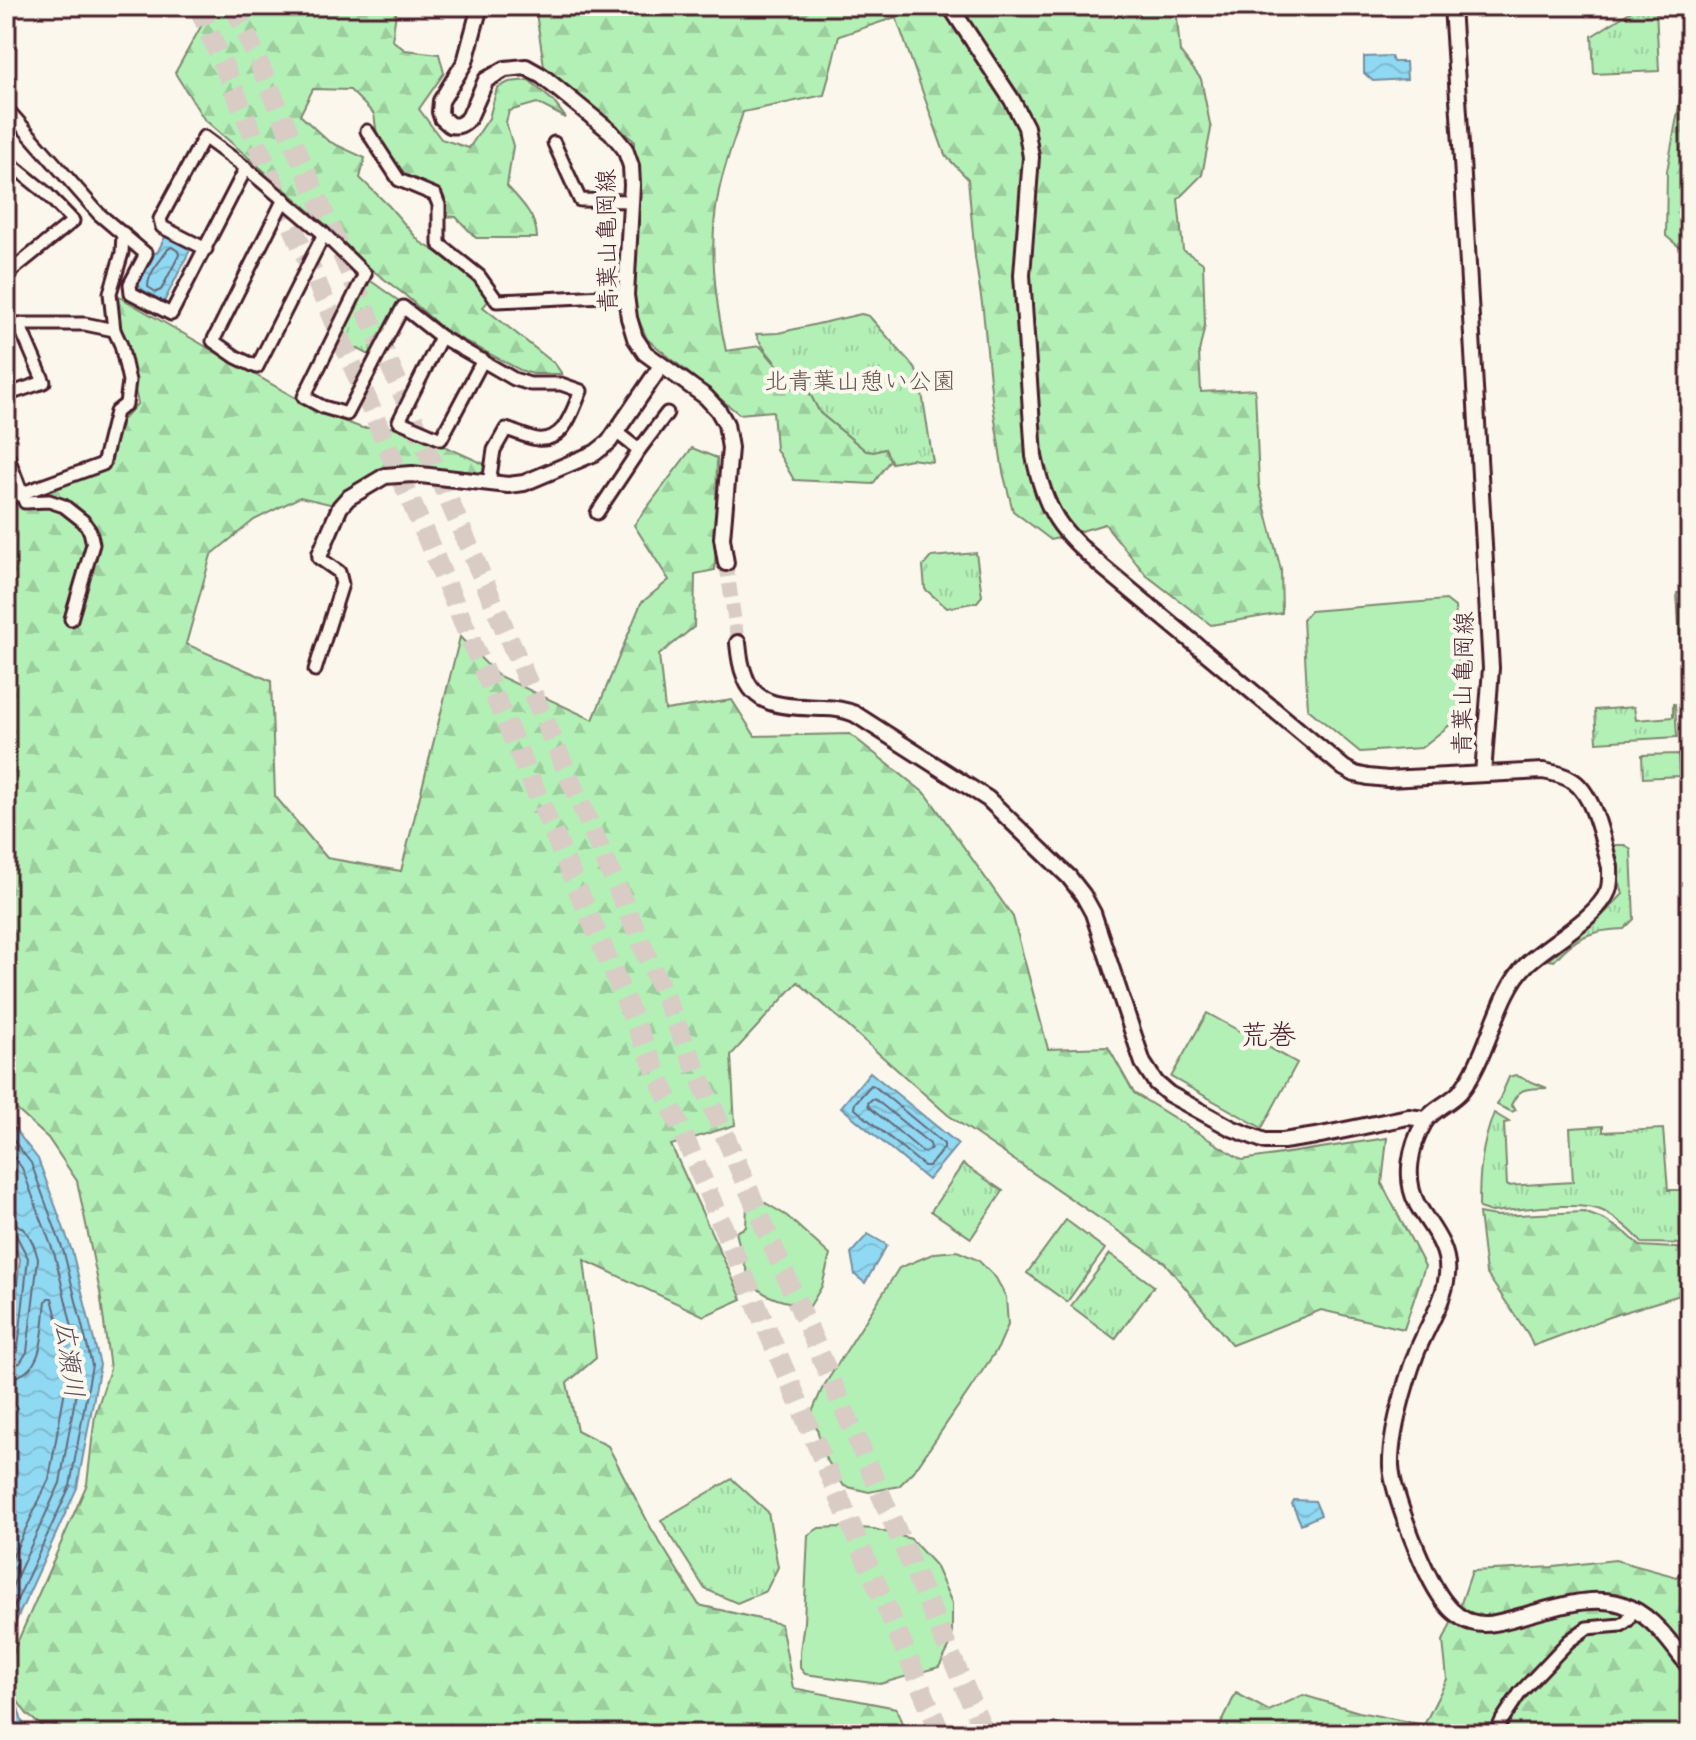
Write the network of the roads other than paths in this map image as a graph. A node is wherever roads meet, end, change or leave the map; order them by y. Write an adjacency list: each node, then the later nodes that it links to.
1 (480, 6): 10 (street, 青葉山亀岡線)
2 (950, 6): 36 (street)
3 (1452, 6): 36 (street, 青葉山亀岡線)
4 (6, 108): 11 (street)
5 (367, 131): 15 (street)
6 (554, 143): 10 (street)
7 (6, 164): 14 (street)
8 (246, 168): 9 (street); 13 (street); 13 (street)
9 (284, 199): 12 (street); 12 (street)
10 (631, 201): 15 (street, 青葉山亀岡線)
11 (123, 233): 13 (street); 17 (street)
12 (324, 234): 19 (street)
13 (206, 249)
14 (6, 275)
15 (626, 295): 21 (street, 青葉山亀岡線)
16 (19, 324): 17 (street); 18 (street); 22 (street)
17 (114, 330): 28 (street)
18 (6, 331)
19 (441, 337): 20 (street); 20 (street)
20 (483, 360): 27 (street)
21 (661, 366): 24 (street); 32 (street, 青葉山亀岡線)
22 (6, 395)
23 (667, 413): 25 (street)
24 (616, 432): 25 (street); 27 (street)
25 (639, 450): 30 (street)
26 (6, 452): 28 (street)
27 (489, 483): 31 (street)
28 (22, 494): 29 (street); 33 (street)
29 (6, 499)
30 (597, 513)
31 (320, 554): 35 (street)
32 (726, 563)
33 (71, 619)
34 (738, 643): 37 (street)
35 (315, 670)
36 (1483, 774): 37 (street, 青葉山亀岡線)
37 (1425, 1119): 38 (street)
38 (1633, 1608): 39 (street); 40 (street)
39 (1690, 1668)
40 (1496, 1734)

